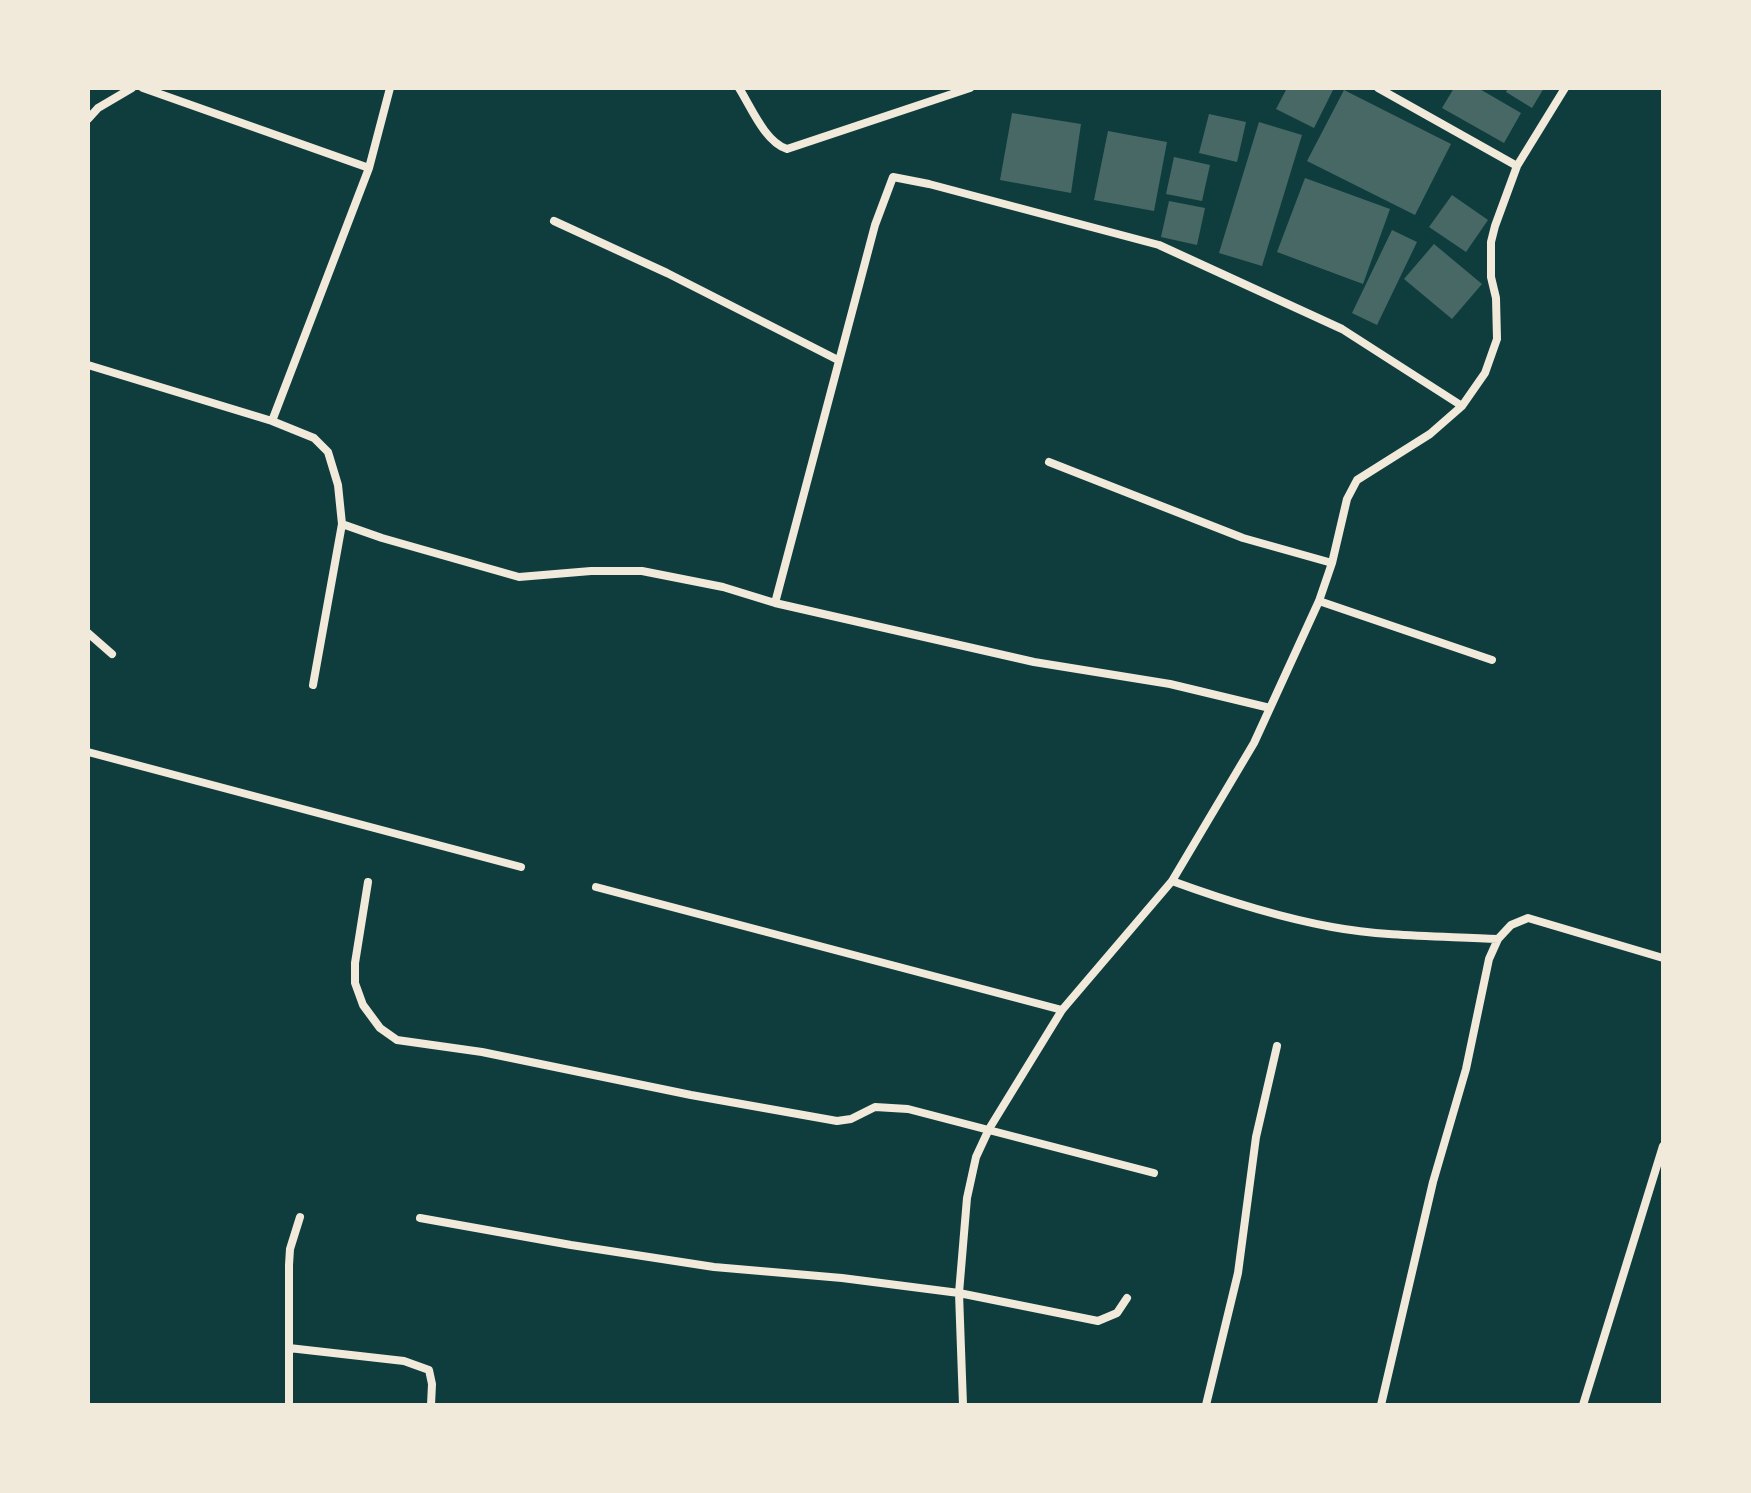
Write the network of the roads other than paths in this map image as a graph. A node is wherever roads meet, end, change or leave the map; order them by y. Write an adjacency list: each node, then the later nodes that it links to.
1 (132, 88): 8 (street)
2 (143, 88): 10 (street)
3 (390, 88): 10 (street)
4 (739, 88): 5 (street)
5 (970, 88)
6 (1378, 88): 9 (street)
7 (1565, 88): 9 (street)
8 (88, 119)
9 (1517, 166): 14 (street)
10 (369, 168): 15 (street)
11 (554, 221): 12 (street)
12 (838, 360): 14 (street); 20 (street)
13 (88, 365): 15 (street)
14 (1462, 406): 18 (street)
15 (272, 421): 17 (street)
16 (1049, 462): 18 (street)
17 (342, 524): 20 (street); 24 (street)
18 (1332, 563): 19 (street)
19 (1319, 601): 23 (street); 25 (street)
20 (775, 603): 25 (street)
21 (88, 633): 22 (street)
22 (112, 654)
23 (1492, 660)
24 (313, 685)
25 (1270, 708): 28 (street)
26 (88, 752): 27 (street)
27 (521, 867)
28 (1172, 881): 31 (street); 33 (street)
29 (368, 882): 35 (street)
30 (596, 887): 33 (street)
31 (1498, 939): 32 (street); 47 (street)
32 (1663, 958)
33 (1062, 1010): 35 (street)
34 (1277, 1046): 46 (street)
35 (989, 1129): 37 (street); 40 (street)
36 (1663, 1146): 48 (street)
37 (1154, 1173)
38 (300, 1217): 42 (street)
39 (420, 1218): 40 (street)
40 (959, 1293): 41 (street); 45 (street)
41 (1127, 1298)
42 (289, 1348): 43 (street); 44 (street)
43 (289, 1405)
44 (431, 1405)
45 (963, 1405)
46 (1206, 1405)
47 (1381, 1405)
48 (1583, 1405)

